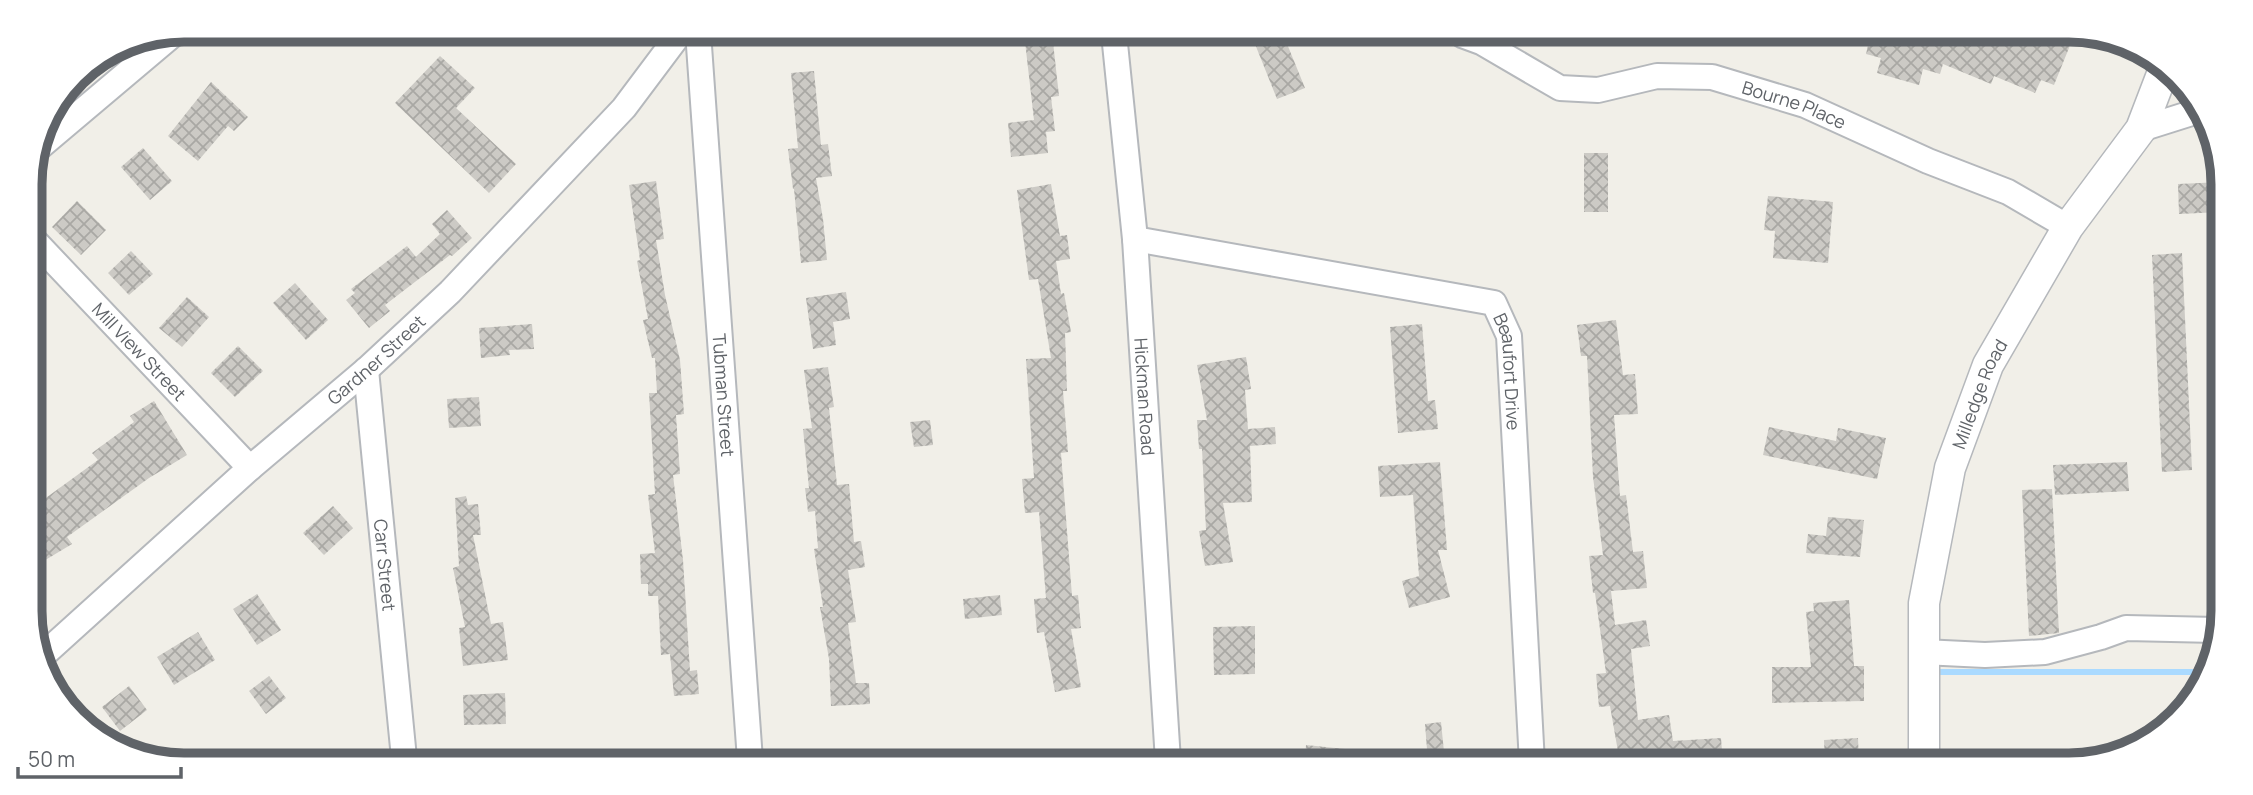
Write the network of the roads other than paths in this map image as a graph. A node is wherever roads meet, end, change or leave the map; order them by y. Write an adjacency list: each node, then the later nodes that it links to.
1 (674, 42): 14 (street, Gardner Street)
2 (699, 42): 20 (street, Tubman Street)
3 (1115, 42): 12 (street, Hickman Road)
4 (1481, 42): 6 (street, Bourne Place)
5 (161, 44): 10 (street)
6 (1510, 46): 11 (street, Bourne Place)
7 (2161, 77): 9 (street, Milledge Road)
8 (2192, 113): 9 (street)
9 (2141, 129): 11 (street, Milledge Road)
10 (50, 138)
11 (2068, 226): 18 (street, Milledge Road)
12 (1135, 239): 21 (street, Hickman Road); 22 (street, Beaufort Drive)
13 (42, 249): 15 (street, Mill View Street)
14 (366, 370): 15 (street, Gardner Street); 19 (street, Carr Street)
15 (250, 468): 17 (street, Gardner Street)
16 (2210, 630): 18 (street)
17 (48, 650)
18 (1923, 652): 23 (street, Milledge Road)
19 (404, 753)
20 (750, 753)
21 (1167, 753)
22 (1531, 753)
23 (1924, 753)

